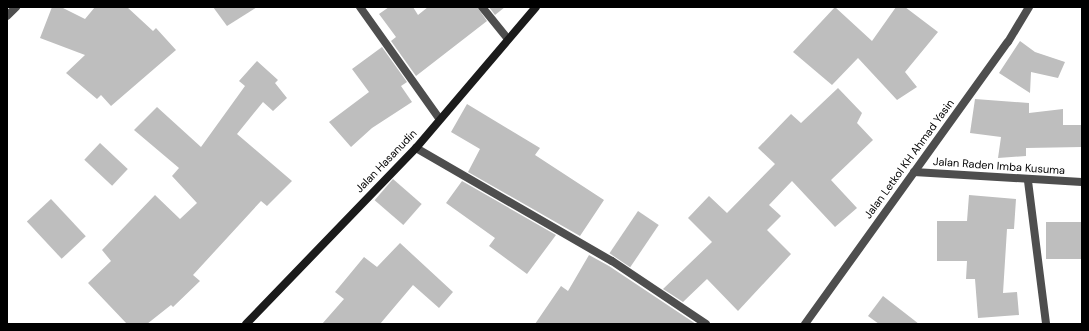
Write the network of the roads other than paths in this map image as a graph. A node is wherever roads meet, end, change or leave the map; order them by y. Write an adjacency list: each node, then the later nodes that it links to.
1 (16, 7): 6 (street)
2 (360, 7): 8 (street)
3 (482, 7): 7 (street)
4 (536, 7): 7 (main road, Jalan Hasanudin)
5 (1030, 7): 10 (street, Jalan Letkol KH Ahmad Yasin)
6 (7, 16)
7 (507, 38): 8 (main road, Jalan Hasanudin)
8 (439, 118): 9 (main road, Jalan Hasanudin)
9 (416, 148): 13 (main road, Jalan Hasanudin); 14 (street)
10 (914, 172): 11 (street, Jalan Raden Imba Kusuma); 15 (street, Jalan Letkol KH Ahmad Yasin)
11 (1028, 181): 12 (street, Jalan Raden Imba Kusuma); 16 (street)
12 (1082, 182)
13 (246, 324)
14 (706, 324)
15 (806, 324)
16 (1046, 324)

